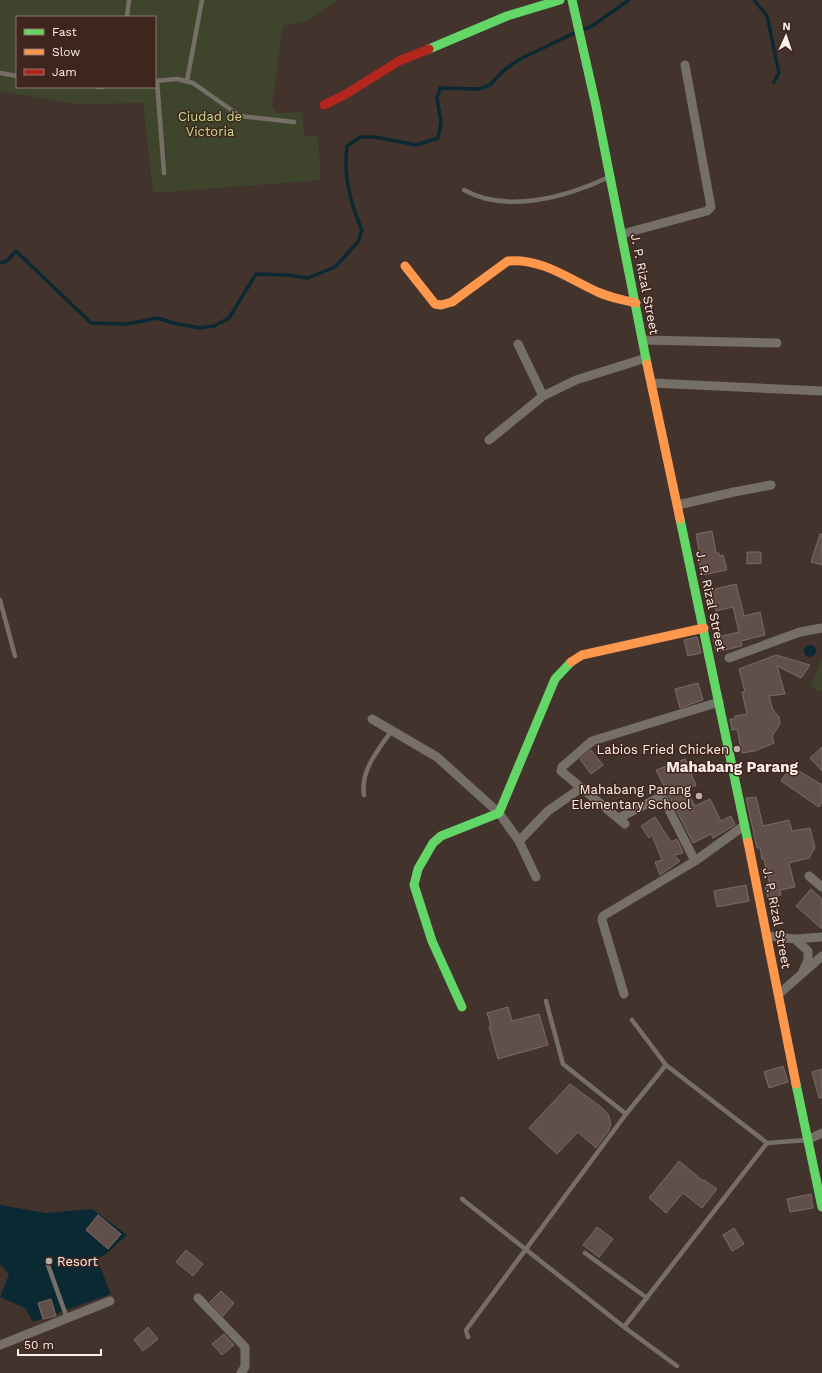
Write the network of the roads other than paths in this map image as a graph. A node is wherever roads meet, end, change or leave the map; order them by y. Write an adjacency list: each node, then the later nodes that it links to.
1 (129, 0): 5 (lane)
2 (202, 0): 10 (lane)
3 (560, 0): 11 (main road)
4 (572, 0): 14 (main road, J. P. Rizal Street)
5 (127, 16)
6 (685, 65): 16 (street)
7 (0, 73): 8 (lane)
8 (16, 76)
9 (156, 81): 10 (lane); 13 (lane)
10 (187, 81): 12 (lane)
11 (324, 105)
12 (294, 122)
13 (164, 173)
14 (610, 177): 15 (lane); 16 (main road, J. P. Rizal Street)
15 (464, 190)
16 (622, 234): 18 (main road, J. P. Rizal Street)
17 (404, 266): 18 (main road)
18 (636, 303): 19 (main road, J. P. Rizal Street)
19 (643, 340): 20 (street); 22 (main road, J. P. Rizal Street)
20 (778, 342)
21 (518, 344): 25 (street)
22 (646, 358): 23 (main road, J. P. Rizal Street); 25 (street)
23 (652, 383): 24 (street); 28 (main road, J. P. Rizal Street)
24 (822, 391)
25 (543, 396): 26 (street)
26 (489, 440)
27 (771, 485): 28 (street)
28 (678, 505): 30 (main road, J. P. Rizal Street)
29 (0, 600): 32 (lane)
30 (704, 628): 34 (main road, J. P. Rizal Street); 39 (main road)
31 (822, 628): 33 (street)
32 (15, 656)
33 (730, 658)
34 (719, 702): 37 (street); 40 (main road, J. P. Rizal Street)
35 (372, 719): 36 (street)
36 (392, 730): 38 (lane); 39 (street)
37 (581, 788): 41 (street); 42 (street)
38 (364, 795)
39 (499, 813): 41 (street); 54 (main road)
40 (745, 825): 42 (street); 46 (main road, J. P. Rizal Street)
41 (519, 841): 44 (street)
42 (694, 861): 51 (street)
43 (809, 876): 45 (street)
44 (536, 877)
45 (822, 887)
46 (768, 936): 48 (street); 52 (main road, J. P. Rizal Street)
47 (822, 937): 48 (street)
48 (795, 939): 50 (street)
49 (822, 956): 50 (street)
50 (802, 972): 52 (street)
51 (624, 994)
52 (779, 994): 59 (main road, J. P. Rizal Street)
53 (546, 1001): 57 (lane)
54 (462, 1007)
55 (632, 1020): 56 (lane)
56 (666, 1065): 57 (lane); 60 (lane)
57 (626, 1114): 63 (lane)
58 (822, 1133): 59 (street)
59 (807, 1140): 60 (lane); 62 (main road, J. P. Rizal Street)
60 (767, 1143): 67 (lane)
61 (462, 1198): 63 (lane)
62 (822, 1207)
63 (526, 1248): 70 (lane); 71 (lane)
64 (585, 1253): 67 (lane)
65 (48, 1265): 69 (lane)
66 (198, 1298): 74 (street)
67 (647, 1298): 70 (lane)
68 (110, 1301): 69 (street)
69 (67, 1318): 72 (street)
70 (624, 1327): 73 (lane)
71 (468, 1337)
72 (0, 1345)
73 (677, 1366)
74 (241, 1373)

